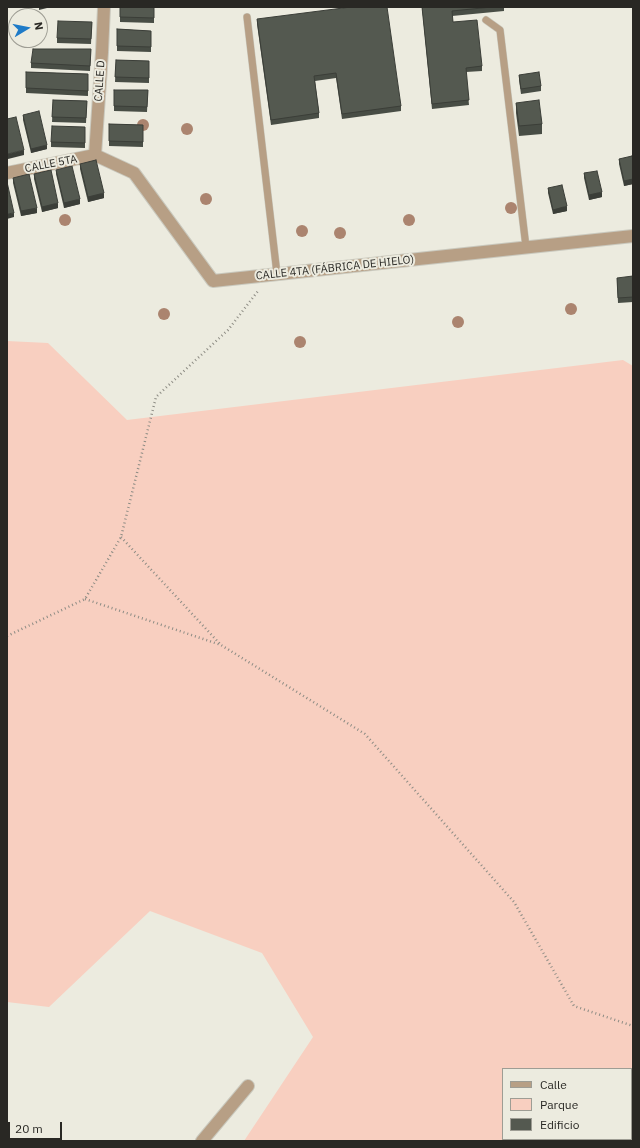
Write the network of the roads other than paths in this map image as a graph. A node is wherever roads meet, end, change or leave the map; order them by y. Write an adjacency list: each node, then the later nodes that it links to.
1 (104, 7): 4 (street, CALLE D)
2 (247, 17): 8 (lane)
3 (486, 20): 7 (lane)
4 (94, 155): 5 (street, CALLE 5TA); 8 (street, CALLE 4TA (FÁBRICA DE HIELO))
5 (7, 173)
6 (633, 236): 7 (street, CALLE 4TA (FÁBRICA DE HIELO))
7 (526, 247): 8 (street, CALLE 4TA (FÁBRICA DE HIELO))
8 (273, 275)
9 (248, 1086): 10 (street)
10 (202, 1141)

